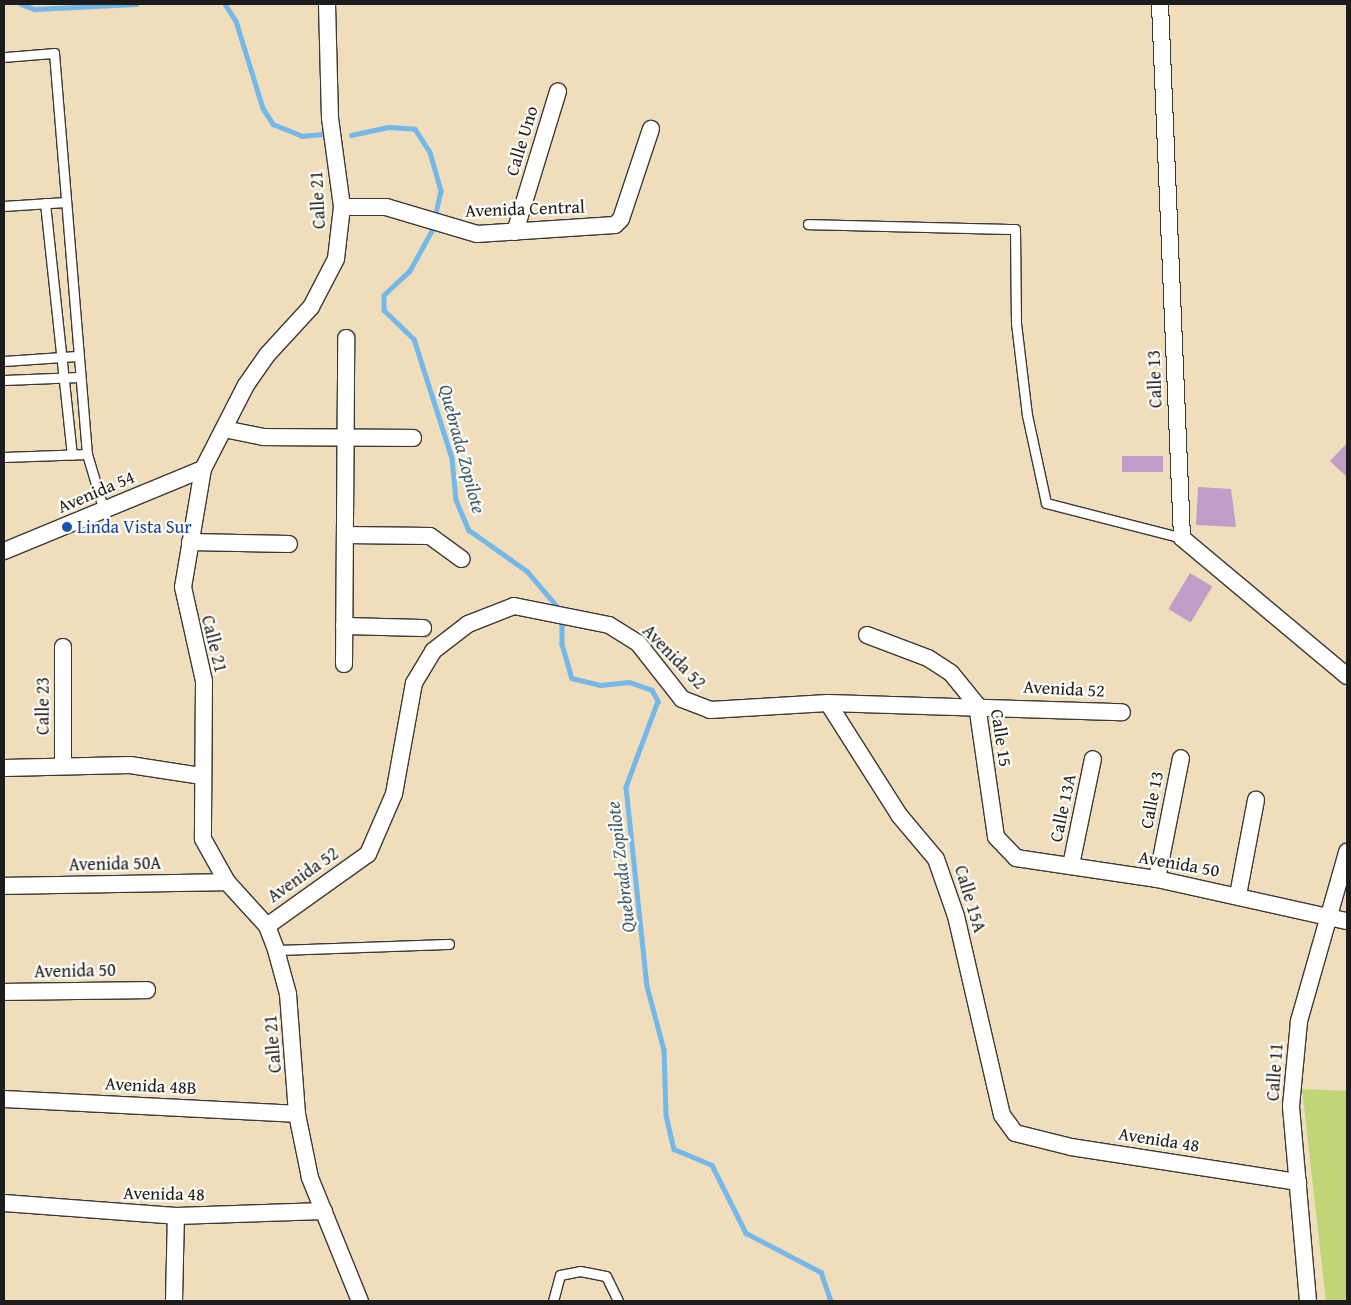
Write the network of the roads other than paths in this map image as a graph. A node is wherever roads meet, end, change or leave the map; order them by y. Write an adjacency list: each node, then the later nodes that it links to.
1 (327, 4): 9 (street, Calle 21)
2 (1160, 4): 28 (street, Calle 13)
3 (4, 57): 6 (lane)
4 (558, 91): 11 (street, Calle Uno)
5 (651, 129): 11 (street, Avenida Central)
6 (65, 202): 7 (lane); 13 (lane)
7 (45, 203): 8 (lane); 14 (lane)
8 (4, 206)
9 (342, 207): 11 (street, Avenida Central); 19 (street, Calle 21)
10 (808, 224): 28 (lane)
11 (515, 232)
12 (346, 338): 20 (street)
13 (77, 356): 14 (lane); 17 (lane)
14 (60, 357): 15 (lane); 16 (lane)
15 (4, 361)
16 (62, 377): 17 (lane); 18 (lane); 23 (lane)
17 (79, 377): 22 (lane)
18 (4, 380)
19 (224, 429): 20 (street); 25 (street, Calle 21)
20 (345, 438): 21 (street); 27 (street)
21 (413, 438)
22 (87, 454): 23 (lane); 26 (lane)
23 (72, 455): 24 (lane)
24 (4, 457)
25 (204, 469): 26 (street, Avenida 54); 29 (street, Calle 21)
26 (104, 511): 31 (street, Avenida 54)
27 (345, 535): 32 (street); 33 (street)
28 (1182, 538): 38 (street)
29 (190, 542): 30 (street); 46 (street, Calle 21)
30 (289, 544)
31 (4, 551)
32 (462, 559)
33 (344, 626): 34 (street); 37 (street)
34 (423, 628)
35 (867, 635): 40 (street, Calle 15)
36 (63, 647): 44 (street, Calle 23)
37 (344, 664)
38 (1347, 676)
39 (828, 703): 40 (street, Avenida 52); 57 (street, Avenida 52); 64 (street, Calle 15A)
40 (977, 705): 41 (street, Avenida 52); 48 (street, Calle 15)
41 (1122, 712)
42 (1181, 758): 51 (street, Calle 13)
43 (1093, 759): 50 (street, Calle 13A)
44 (63, 764): 45 (street); 46 (street)
45 (4, 768)
46 (202, 776): 52 (street, Calle 21)
47 (1256, 800): 54 (street)
48 (1003, 848): 50 (street, Avenida 50)
49 (1347, 852): 55 (street, Calle 11)
50 (1071, 865): 51 (street, Avenida 50)
51 (1157, 879): 54 (street, Avenida 50)
52 (226, 882): 53 (street, Avenida 50A); 57 (street, Calle 21)
53 (4, 886)
54 (1238, 895): 55 (street, Avenida 50)
55 (1329, 919): 56 (street, Avenida 50); 65 (street, Calle 11)
56 (1347, 920)
57 (267, 926): 59 (street, Calle 21)
58 (450, 944): 59 (lane)
59 (276, 950): 63 (street, Calle 21)
60 (147, 990): 61 (street, Avenida 50)
61 (4, 992)
62 (4, 1099): 63 (street, Avenida 48B)
63 (297, 1114): 67 (street, Calle 21)
64 (1015, 1133): 65 (street, Avenida 48)
65 (1298, 1182): 74 (street, Calle 11)
66 (4, 1203): 68 (street, Avenida 48)
67 (324, 1211): 68 (street, Avenida 48); 71 (street, Calle 21)
68 (176, 1216): 69 (street)
69 (174, 1301)
70 (356, 1301): 71 (street)
71 (360, 1301)
72 (553, 1301): 73 (lane)
73 (618, 1301)
74 (1308, 1301)

